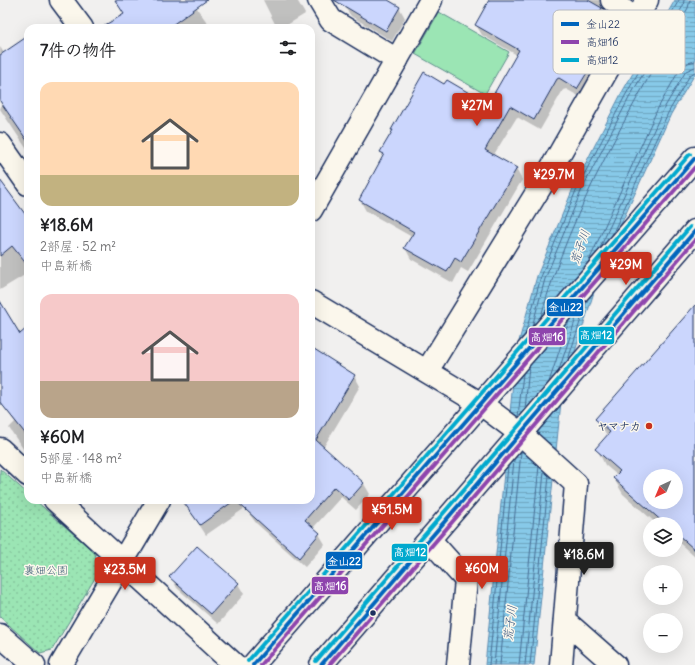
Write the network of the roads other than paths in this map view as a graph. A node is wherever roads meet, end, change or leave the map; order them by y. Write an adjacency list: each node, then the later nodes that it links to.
1 (61, 0): 8 (street)
2 (319, 0): 9 (street)
3 (431, 0): 9 (street)
4 (612, 0): 6 (street)
5 (647, 0): 7 (street)
6 (624, 10)
7 (641, 10)
8 (79, 24)
9 (397, 60): 14 (street)
10 (604, 74): 17 (street)
11 (0, 144): 13 (street)
12 (695, 158): 18 (street)
13 (24, 178)
14 (315, 203)
15 (695, 231): 19 (street)
16 (315, 304): 17 (street)
17 (427, 372): 18 (street)
18 (489, 410): 19 (street); 31 (street)
19 (521, 434): 24 (street); 26 (street)
20 (0, 450): 21 (street)
21 (24, 471)
22 (59, 504): 25 (street)
23 (157, 504): 25 (street)
24 (430, 540): 32 (street); 33 (street)
25 (123, 562): 29 (street); 30 (street)
26 (565, 621): 34 (street); 35 (street)
27 (0, 635): 28 (street)
28 (34, 665)
29 (61, 665)
30 (235, 665)
31 (253, 665)
32 (321, 665)
33 (458, 665)
34 (561, 665)
35 (615, 665)

